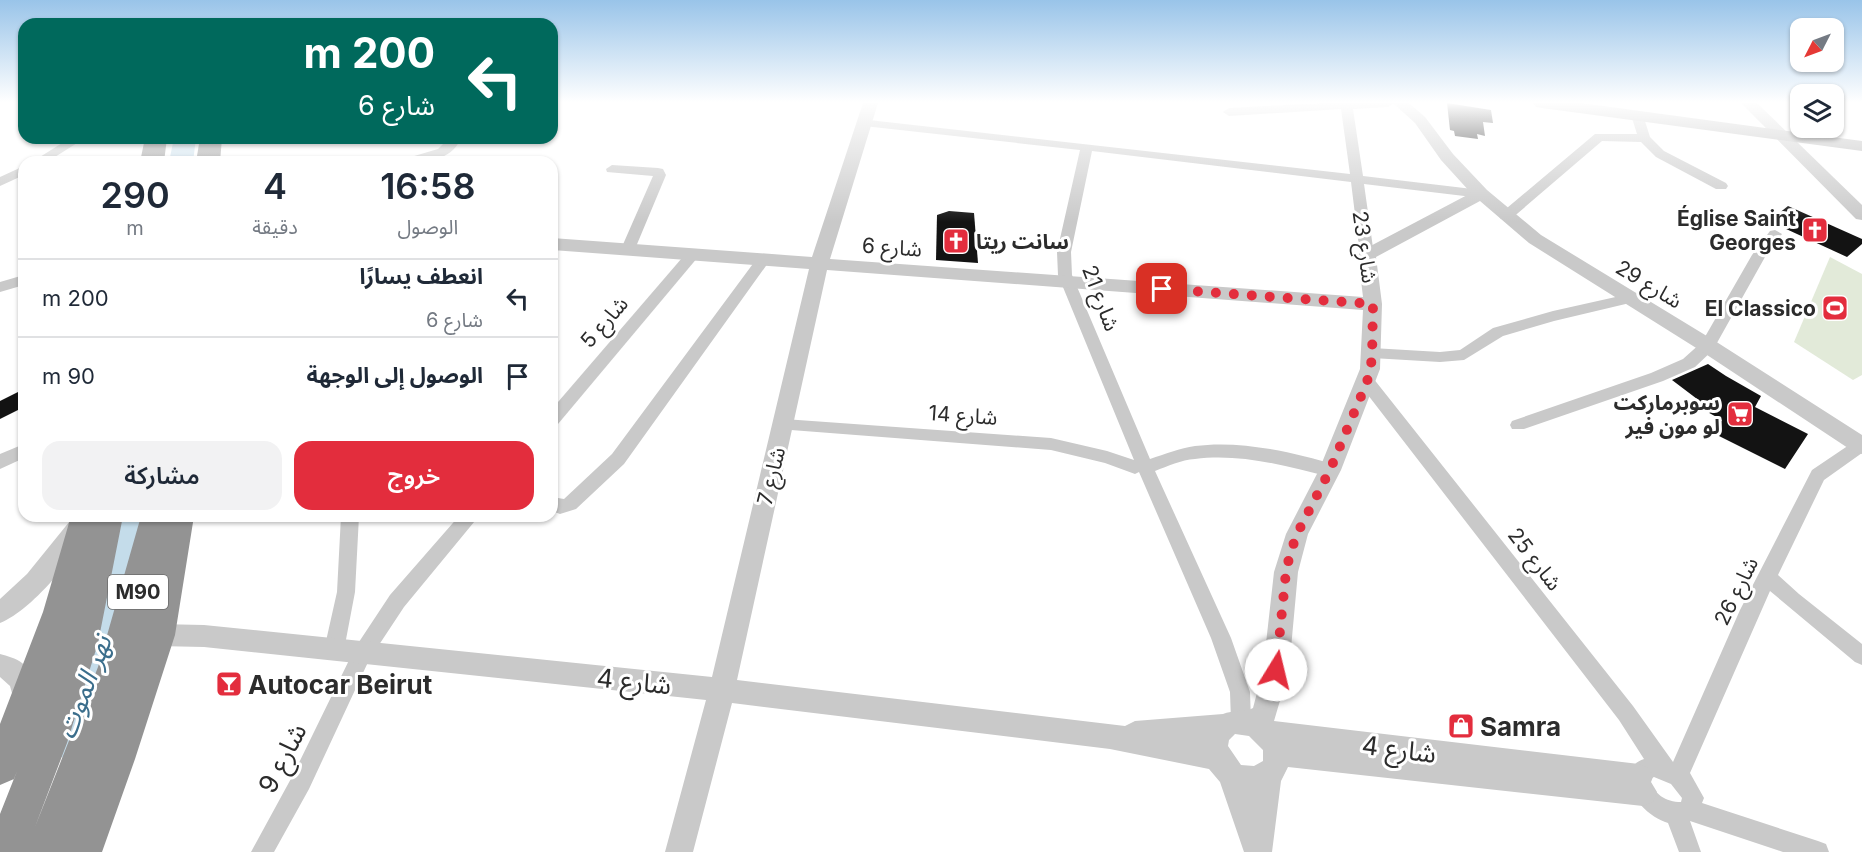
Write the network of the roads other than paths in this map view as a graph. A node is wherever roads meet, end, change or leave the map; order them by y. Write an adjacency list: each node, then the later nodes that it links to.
1 (857, 143): 29 (street, شارع 7)
2 (1049, 143): 12 (street)
3 (1351, 143): 17 (street, شارع 23)
4 (1437, 143): 20 (street, شارع 29)
5 (1592, 143): 22 (street)
6 (1649, 143): 19 (street)
7 (1787, 143): 21 (street)
8 (1845, 143): 11 (main road)
9 (69, 144): 13 (street)
10 (452, 144): 14 (street)
11 (1862, 146)
12 (1087, 147): 17 (street); 31 (street, شارع 21)
13 (48, 156)
14 (428, 156)
15 (612, 169): 25 (street)
16 (18, 173): 18 (street)
17 (1355, 178): 20 (street); 27 (street, شارع 23)
18 (0, 182)
19 (1721, 186)
20 (1480, 194): 22 (street, شارع 29); 27 (street)
21 (1862, 215)
22 (1506, 216): 33 (street, شارع 29)
23 (1775, 234): 35 (street)
24 (558, 244): 25 (street, شارع 6)
25 (628, 249): 26 (street, شارع 6)
26 (693, 254): 28 (street, شارع 6); 38 (street, شارع 5)
27 (1366, 255): 34 (street, شارع 23)
28 (763, 260): 29 (street, شارع 6); 46 (street)
29 (819, 264): 31 (street, شارع 6); 39 (street, شارع 7)
30 (18, 282): 32 (street)
31 (1068, 282): 34 (street, شارع 6); 44 (street, شارع 21)
32 (0, 286)
33 (1629, 299): 35 (street, شارع 29); 36 (street)
34 (1373, 304): 36 (street, شارع 23)
35 (1708, 346): 40 (street); 41 (street, شارع 29)
36 (1372, 353): 37 (street, شارع 23)
37 (1367, 382): 45 (street, شارع 23); 67 (street, شارع 25)
38 (558, 413)
39 (784, 425): 44 (street, شارع 14); 61 (street, شارع 7)
40 (1518, 425)
41 (1861, 445): 54 (street, شارع 26)
42 (18, 453): 43 (street)
43 (0, 462)
44 (1144, 466): 45 (street); 64 (street, شارع 21)
45 (1330, 470): 64 (street, شارع 23)
46 (558, 506)
47 (83, 522): 55 (street)
48 (85, 522): 62 (highway)
49 (105, 522): 70 (highway, M90)
50 (155, 522): 71 (highway, M90)
51 (177, 522): 56 (highway)
52 (350, 522): 57 (street)
53 (465, 522): 58 (street)
54 (1768, 577): 59 (street); 67 (street, شارع 26)
55 (0, 612)
56 (157, 635): 57 (street, شارع 4); 72 (highway)
57 (334, 650): 58 (street, شارع 4)
58 (362, 654): 61 (street, شارع 4); 73 (street, شارع 9)
59 (1862, 656)
60 (0, 664): 62 (street)
61 (722, 690): 63 (street, شارع 4); 74 (street, شارع 7)
62 (27, 710): 65 (highway)
63 (1110, 736): 64 (street, شارع 4); 66 (street, شارع 4)
64 (1255, 739): 66 (street); 66 (street, شارع 4); 67 (street, شارع 4); 69 (street)
65 (0, 766)
66 (1224, 766): 69 (street)
67 (1656, 778): 68 (street); 68 (street)
68 (1682, 812): 75 (street); 76 (street)
69 (1258, 851)
70 (5, 852)
71 (45, 852)
72 (81, 852)
73 (262, 852)
74 (679, 852)
75 (1690, 852)
76 (1818, 852)

